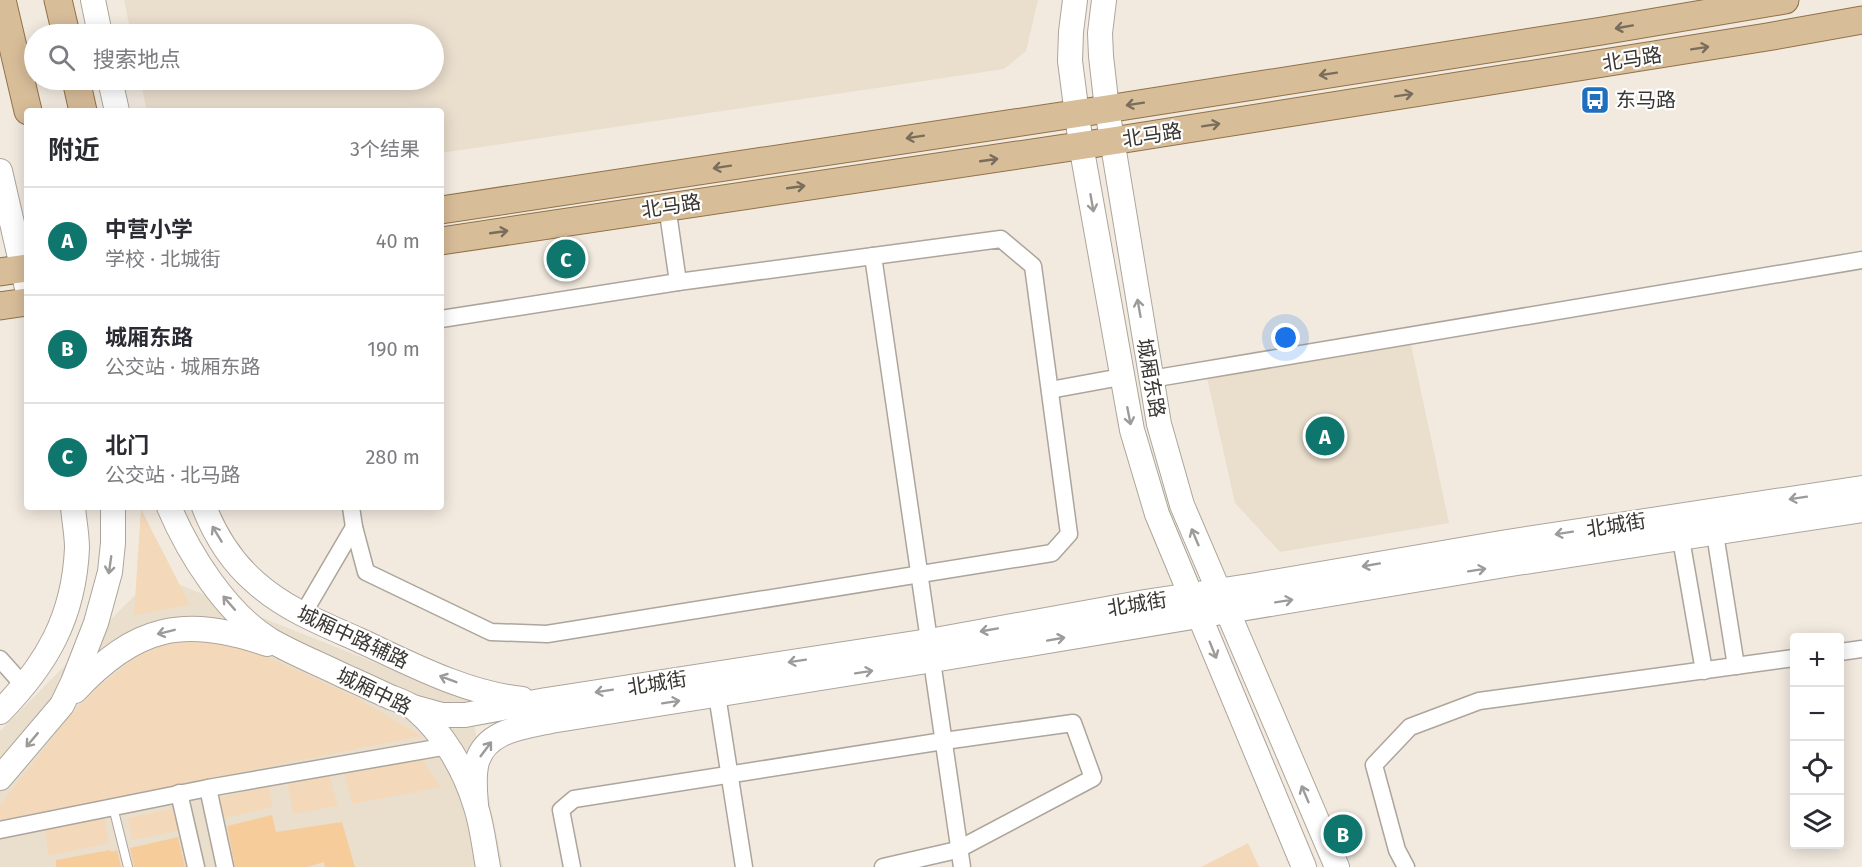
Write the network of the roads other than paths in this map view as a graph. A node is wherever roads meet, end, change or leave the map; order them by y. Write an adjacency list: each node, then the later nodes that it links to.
1 (2, 0): 12 (main road)
2 (58, 0): 8 (main road)
3 (93, 0): 9 (street)
4 (1075, 0): 16 (street, 城厢东路)
5 (1104, 0): 15 (street, 城厢东路)
6 (1768, 2): 15 (main road, 北马路, one-way to 15)
7 (1862, 20): 17 (main road, 北马路, one-way to 7)
8 (64, 24)
9 (98, 24)
10 (78, 90): 13 (main road)
11 (112, 90): 14 (street)
12 (27, 108)
13 (82, 108)
14 (116, 108)
15 (1107, 109): 16 (main road, 北马路); 17 (street, 城厢东路)
16 (1077, 113): 18 (street, 城厢东路); 19 (main road, 北马路, one-way to 19)
17 (1112, 141): 18 (main road, 北马路); 33 (street, 城厢东路, one-way to 17)
18 (1082, 145): 21 (main road, 北马路, one-way to 18); 32 (street, 城厢东路, one-way to 32)
19 (755, 161): 21 (main road); 23 (main road, 北马路, one-way to 23)
20 (0, 171): 27 (street)
21 (760, 192): 22 (main road, 北马路)
22 (667, 206): 24 (main road, 北马路, one-way to 22); 28 (street)
23 (444, 210)
24 (444, 241)
25 (873, 256): 28 (street); 34 (street); 45 (street)
26 (1862, 260): 33 (street)
27 (19, 274)
28 (678, 282): 31 (street)
29 (24, 302): 30 (main road)
30 (0, 306)
31 (444, 319)
32 (1121, 377): 34 (street); 47 (street, 城厢东路, one-way to 47)
33 (1151, 379): 46 (street, 城厢东路, one-way to 33)
34 (1050, 390): 45 (street)
35 (1862, 488): 46 (street, 北城街, one-way to 46)
36 (73, 510): 57 (street)
37 (113, 510): 60 (street, 城厢中路, one-way to 60)
38 (170, 510): 52 (street, 城厢中路, one-way to 38)
39 (205, 510): 48 (street, 城厢中路辅路, one-way to 39)
40 (351, 510): 42 (street)
41 (1862, 510): 43 (street, 北城街)
42 (354, 527): 45 (street); 48 (street)
43 (1715, 534): 44 (street, 北城街); 55 (street)
44 (1681, 539): 46 (street, 北城街, one-way to 44); 56 (street)
45 (920, 574): 50 (street)
46 (1222, 601): 47 (street, 北城街); 81 (street, 城厢东路, one-way to 46)
47 (1195, 605): 50 (street, 北城街); 80 (street, 城厢东路, one-way to 80)
48 (303, 614): 59 (street, 城厢中路辅路, one-way to 48)
49 (1862, 649): 51 (street)
50 (929, 651): 58 (street, 北城街, one-way to 50); 59 (street, 北城街, one-way to 59); 63 (street)
51 (1844, 651)
52 (303, 657): 60 (street, 城厢中路, one-way to 60); 61 (street, 城厢中路)
53 (0, 659): 57 (street)
54 (1790, 659): 55 (street)
55 (1736, 666): 56 (street)
56 (1704, 671): 82 (street)
57 (25, 687): 62 (street)
58 (717, 695): 65 (street); 69 (street, 北城街, one-way to 58)
59 (546, 700): 61 (street, 北城街)
60 (62, 705): 66 (street, 城厢中路, one-way to 66)
61 (412, 707): 64 (street, 城厢中路)
62 (0, 712)
63 (940, 742): 65 (street); 72 (street); 72 (street)
64 (448, 746): 67 (street); 69 (street, 城厢中路)
65 (730, 774): 77 (street); 78 (street)
66 (0, 778)
67 (208, 788): 68 (street); 75 (street)
68 (179, 793): 70 (street); 74 (street)
69 (476, 805): 76 (street, 城厢中路)
70 (113, 807): 71 (street); 73 (lane)
71 (0, 830)
72 (959, 858): 79 (street)
73 (128, 867)
74 (196, 867)
75 (225, 867)
76 (488, 867)
77 (572, 867)
78 (744, 867)
79 (884, 867)
80 (1304, 867)
81 (1336, 867)
82 (1406, 867)

